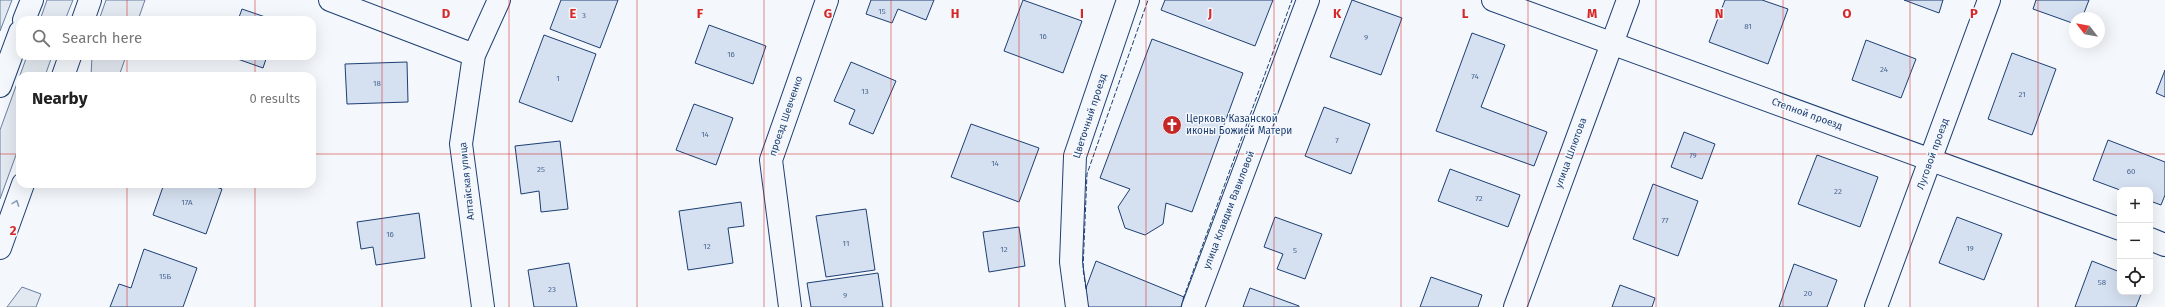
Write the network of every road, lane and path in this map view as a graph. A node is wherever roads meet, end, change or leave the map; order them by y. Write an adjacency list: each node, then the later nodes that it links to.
1 (32, 0): 11 (street)
2 (90, 0): 12 (street)
3 (330, 0): 15 (street)
4 (499, 0): 15 (street, Алтайская улица)
5 (827, 0): 26 (street, проезд Шевченко)
6 (1128, 0): 27 (street, Цветочный проезд)
7 (1308, 0): 28 (street, улица Клавдии Вавиловой)
8 (1493, 0): 14 (street, Степной проезд)
9 (1628, 0): 14 (street, улица Шлютова)
10 (1989, 0): 19 (street, Луговой проезд)
11 (26, 16)
12 (84, 16)
13 (16, 43): 18 (street)
14 (1611, 43): 19 (street, Степной проезд); 29 (street, улица Шлютова)
15 (474, 54): 25 (street, Алтайская улица)
16 (68, 60): 17 (street)
17 (64, 72)
18 (0, 86)
19 (1931, 160): 21 (street, Степной проезд); 30 (street, Луговой проезд)
20 (22, 188): 24 (street, one-way to 20)
21 (2117, 227)
22 (2153, 241): 23 (street)
23 (2165, 245)
24 (0, 248)
25 (483, 307)
26 (790, 307)
27 (1077, 307)
28 (1193, 307)
29 (1514, 307)
30 (1876, 307)

